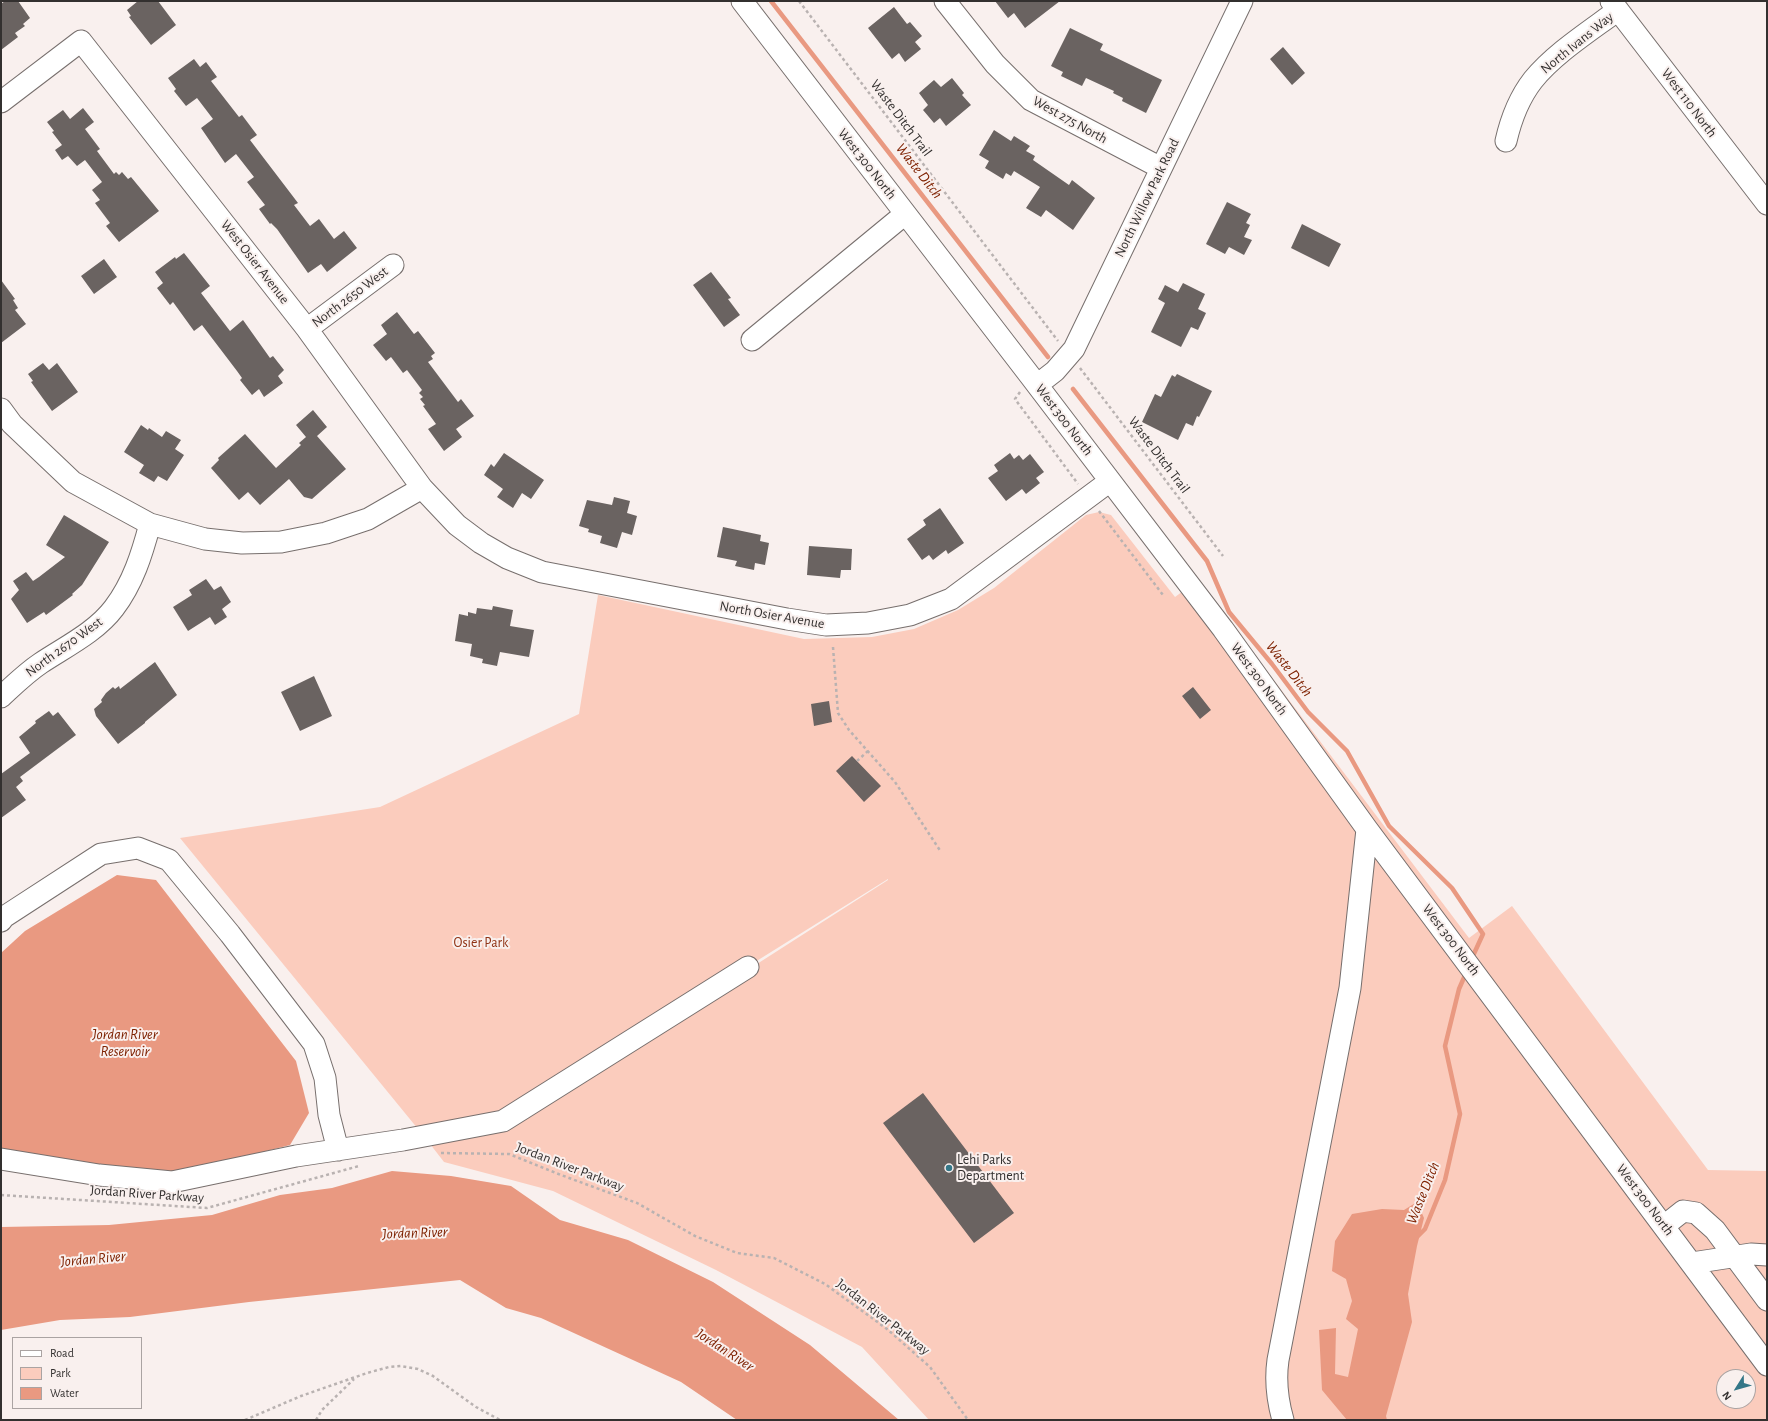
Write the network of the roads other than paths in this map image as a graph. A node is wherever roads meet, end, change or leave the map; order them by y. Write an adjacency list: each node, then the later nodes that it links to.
1 (742, 1): 9 (street, West 300 North)
2 (945, 1): 7 (street, West 275 North)
3 (1242, 1): 7 (street, North Willow Park Road)
4 (1615, 5): 6 (street, North Ivans Way); 8 (street, West 110 North)
5 (1, 102): 11 (street, West Osier Avenue)
6 (1506, 141)
7 (1161, 168): 13 (street, North Willow Park Road)
8 (1767, 204)
9 (905, 214): 12 (street); 13 (street, West 300 North)
10 (393, 265): 11 (street, North 2650 West)
11 (307, 329): 16 (street, West Osier Avenue)
12 (752, 340)
13 (1038, 385): 15 (street, West 300 North)
14 (1, 409): 17 (street)
15 (1110, 481): 16 (street, North Osier Avenue); 19 (street, West 300 North)
16 (422, 488): 17 (street)
17 (150, 524): 18 (street, North 2670 West)
18 (1, 697)
19 (1367, 829): 24 (street, West 300 North); 30 (street)
20 (1, 921): 22 (street)
21 (748, 967): 22 (street)
22 (338, 1150): 23 (street)
23 (1, 1159)
24 (1664, 1226): 26 (street); 27 (street, West 300 North)
25 (1767, 1255): 26 (street)
26 (1735, 1257): 27 (street); 28 (street)
27 (1692, 1263): 29 (street, West 300 North)
28 (1767, 1300)
29 (1767, 1364)
30 (1283, 1420)

